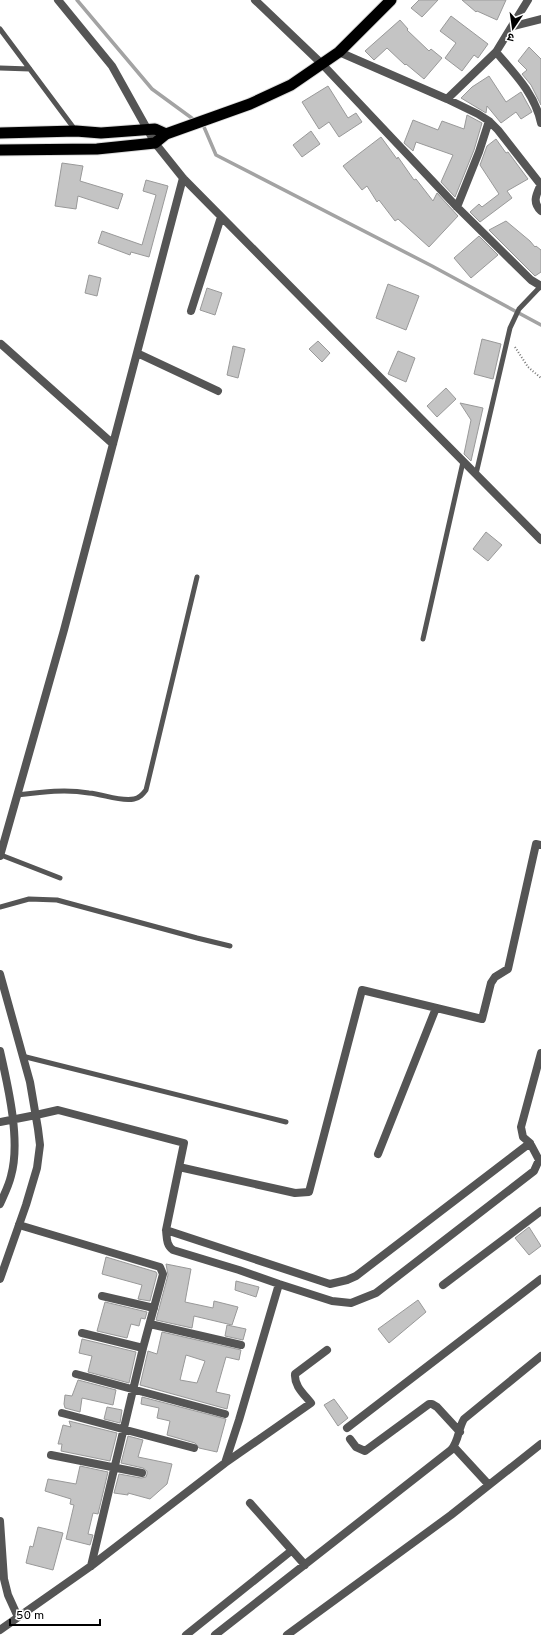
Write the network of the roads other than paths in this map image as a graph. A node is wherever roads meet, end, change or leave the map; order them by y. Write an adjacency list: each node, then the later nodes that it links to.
1 (58, 0): 16 (street)
2 (255, 0): 10 (street)
3 (391, 0): 8 (highway)
4 (528, 0): 6 (street)
5 (541, 19): 6 (street)
6 (514, 26): 9 (street)
7 (0, 29): 12 (lane)
8 (339, 52): 10 (highway); 13 (street)
9 (496, 52): 13 (street); 14 (street)
10 (323, 65): 19 (highway); 24 (street)
11 (0, 68): 12 (lane)
12 (30, 69): 17 (lane)
13 (447, 99): 15 (street)
14 (540, 118)
15 (489, 121): 23 (street); 24 (street)
16 (146, 130): 17 (highway); 19 (highway); 20 (street)
17 (76, 131): 18 (highway)
18 (0, 133)
19 (166, 134): 20 (highway)
20 (154, 143): 21 (highway); 22 (street)
21 (0, 150)
22 (183, 178): 26 (street); 30 (street)
23 (541, 184): 25 (street)
24 (457, 207): 27 (street)
25 (541, 211)
26 (221, 217): 28 (street); 33 (street)
27 (541, 286): 34 (lane)
28 (191, 311)
29 (1, 344): 32 (street)
30 (137, 353): 31 (street); 32 (street)
31 (218, 391)
32 (113, 444): 38 (street)
33 (463, 462): 34 (street); 37 (lane)
34 (476, 474): 35 (street)
35 (541, 540)
36 (197, 577): 38 (lane)
37 (424, 639)
38 (18, 795): 40 (street)
39 (541, 846): 45 (street)
40 (0, 856): 41 (lane)
41 (60, 878)
42 (0, 907): 43 (lane)
43 (230, 946)
44 (0, 974): 48 (street)
45 (436, 1008): 54 (street); 55 (street)
46 (0, 1051): 50 (street)
47 (541, 1054): 53 (street)
48 (22, 1056): 49 (street); 52 (lane)
49 (36, 1114): 50 (street); 55 (street); 58 (street)
50 (12, 1119): 51 (street); 56 (street)
51 (0, 1122)
52 (286, 1122)
53 (530, 1144): 59 (street); 62 (street)
54 (378, 1154)
55 (179, 1167): 59 (street)
56 (0, 1204)
57 (541, 1211): 63 (street)
58 (19, 1225): 60 (street); 65 (street)
59 (166, 1230): 62 (street)
60 (0, 1279)
61 (541, 1279): 76 (street)
62 (279, 1284): 84 (street)
63 (443, 1285)
64 (102, 1296): 65 (street)
65 (154, 1308): 66 (street)
66 (150, 1324): 68 (street); 69 (street)
67 (82, 1333): 69 (street)
68 (242, 1345)
69 (143, 1348): 73 (street)
70 (326, 1350): 84 (street)
71 (541, 1356): 78 (street)
72 (76, 1374): 73 (street)
73 (133, 1389): 75 (street); 77 (street)
74 (62, 1413): 77 (street)
75 (225, 1414)
76 (347, 1428)
77 (124, 1429): 82 (street); 85 (street)
78 (460, 1432): 79 (street); 81 (street)
79 (350, 1439)
80 (541, 1444): 87 (street)
81 (454, 1447): 87 (street); 91 (street)
82 (194, 1448)
83 (51, 1455): 85 (street)
84 (225, 1463): 92 (street)
85 (114, 1468): 86 (street); 92 (street)
86 (142, 1473)
87 (489, 1485): 97 (street)
88 (250, 1503): 90 (street)
89 (0, 1521): 93 (street)
90 (291, 1551): 91 (street); 95 (street)
91 (305, 1565): 96 (street)
92 (91, 1566): 93 (street)
93 (18, 1617): 94 (street)
94 (0, 1630)
95 (186, 1635)
96 (215, 1635)
97 (287, 1635)

